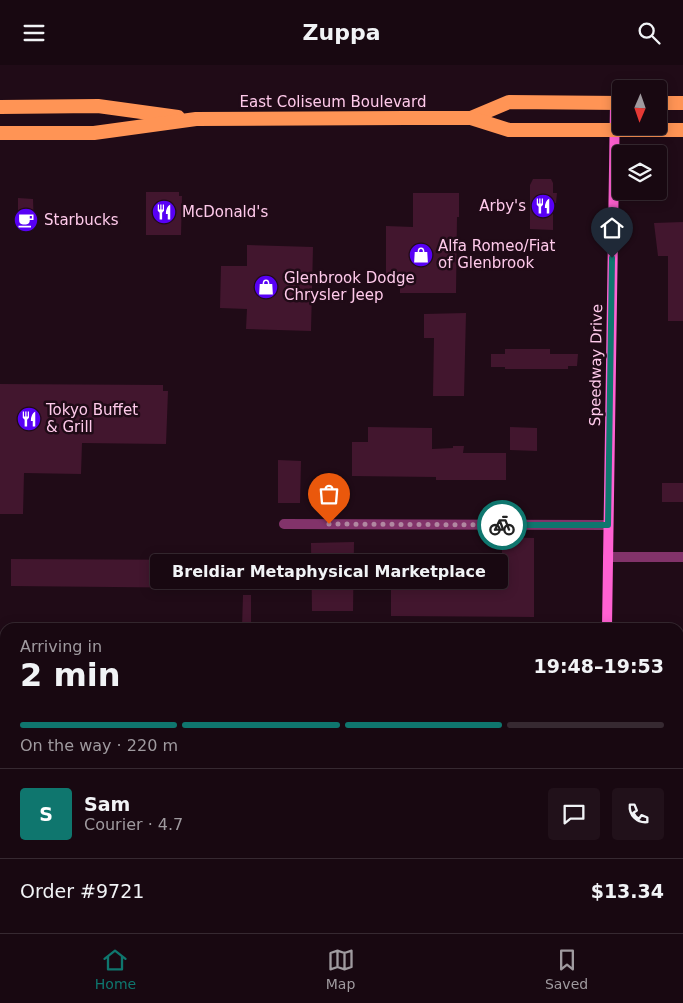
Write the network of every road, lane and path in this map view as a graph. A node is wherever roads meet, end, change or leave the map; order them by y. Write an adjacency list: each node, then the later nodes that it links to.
1 (612, 103): 5 (highway, East Coliseum Boulevard)
2 (668, 103): 3 (highway)
3 (683, 103)
4 (0, 107): 6 (highway, East Coliseum Boulevard)
5 (471, 118): 6 (highway, East Coliseum Boulevard); 7 (highway, East Coliseum Boulevard)
6 (196, 119): 10 (highway, East Coliseum Boulevard)
7 (612, 130)
8 (668, 130): 9 (highway, East Coliseum Boulevard)
9 (683, 130)
10 (0, 133)
11 (614, 135): 13 (main road, Speedway Drive)
12 (284, 524): 13 (street)
13 (608, 525): 14 (main road, Speedway Drive)
14 (608, 557): 15 (street); 16 (main road, Speedway Drive)
15 (683, 557)
16 (607, 623)

